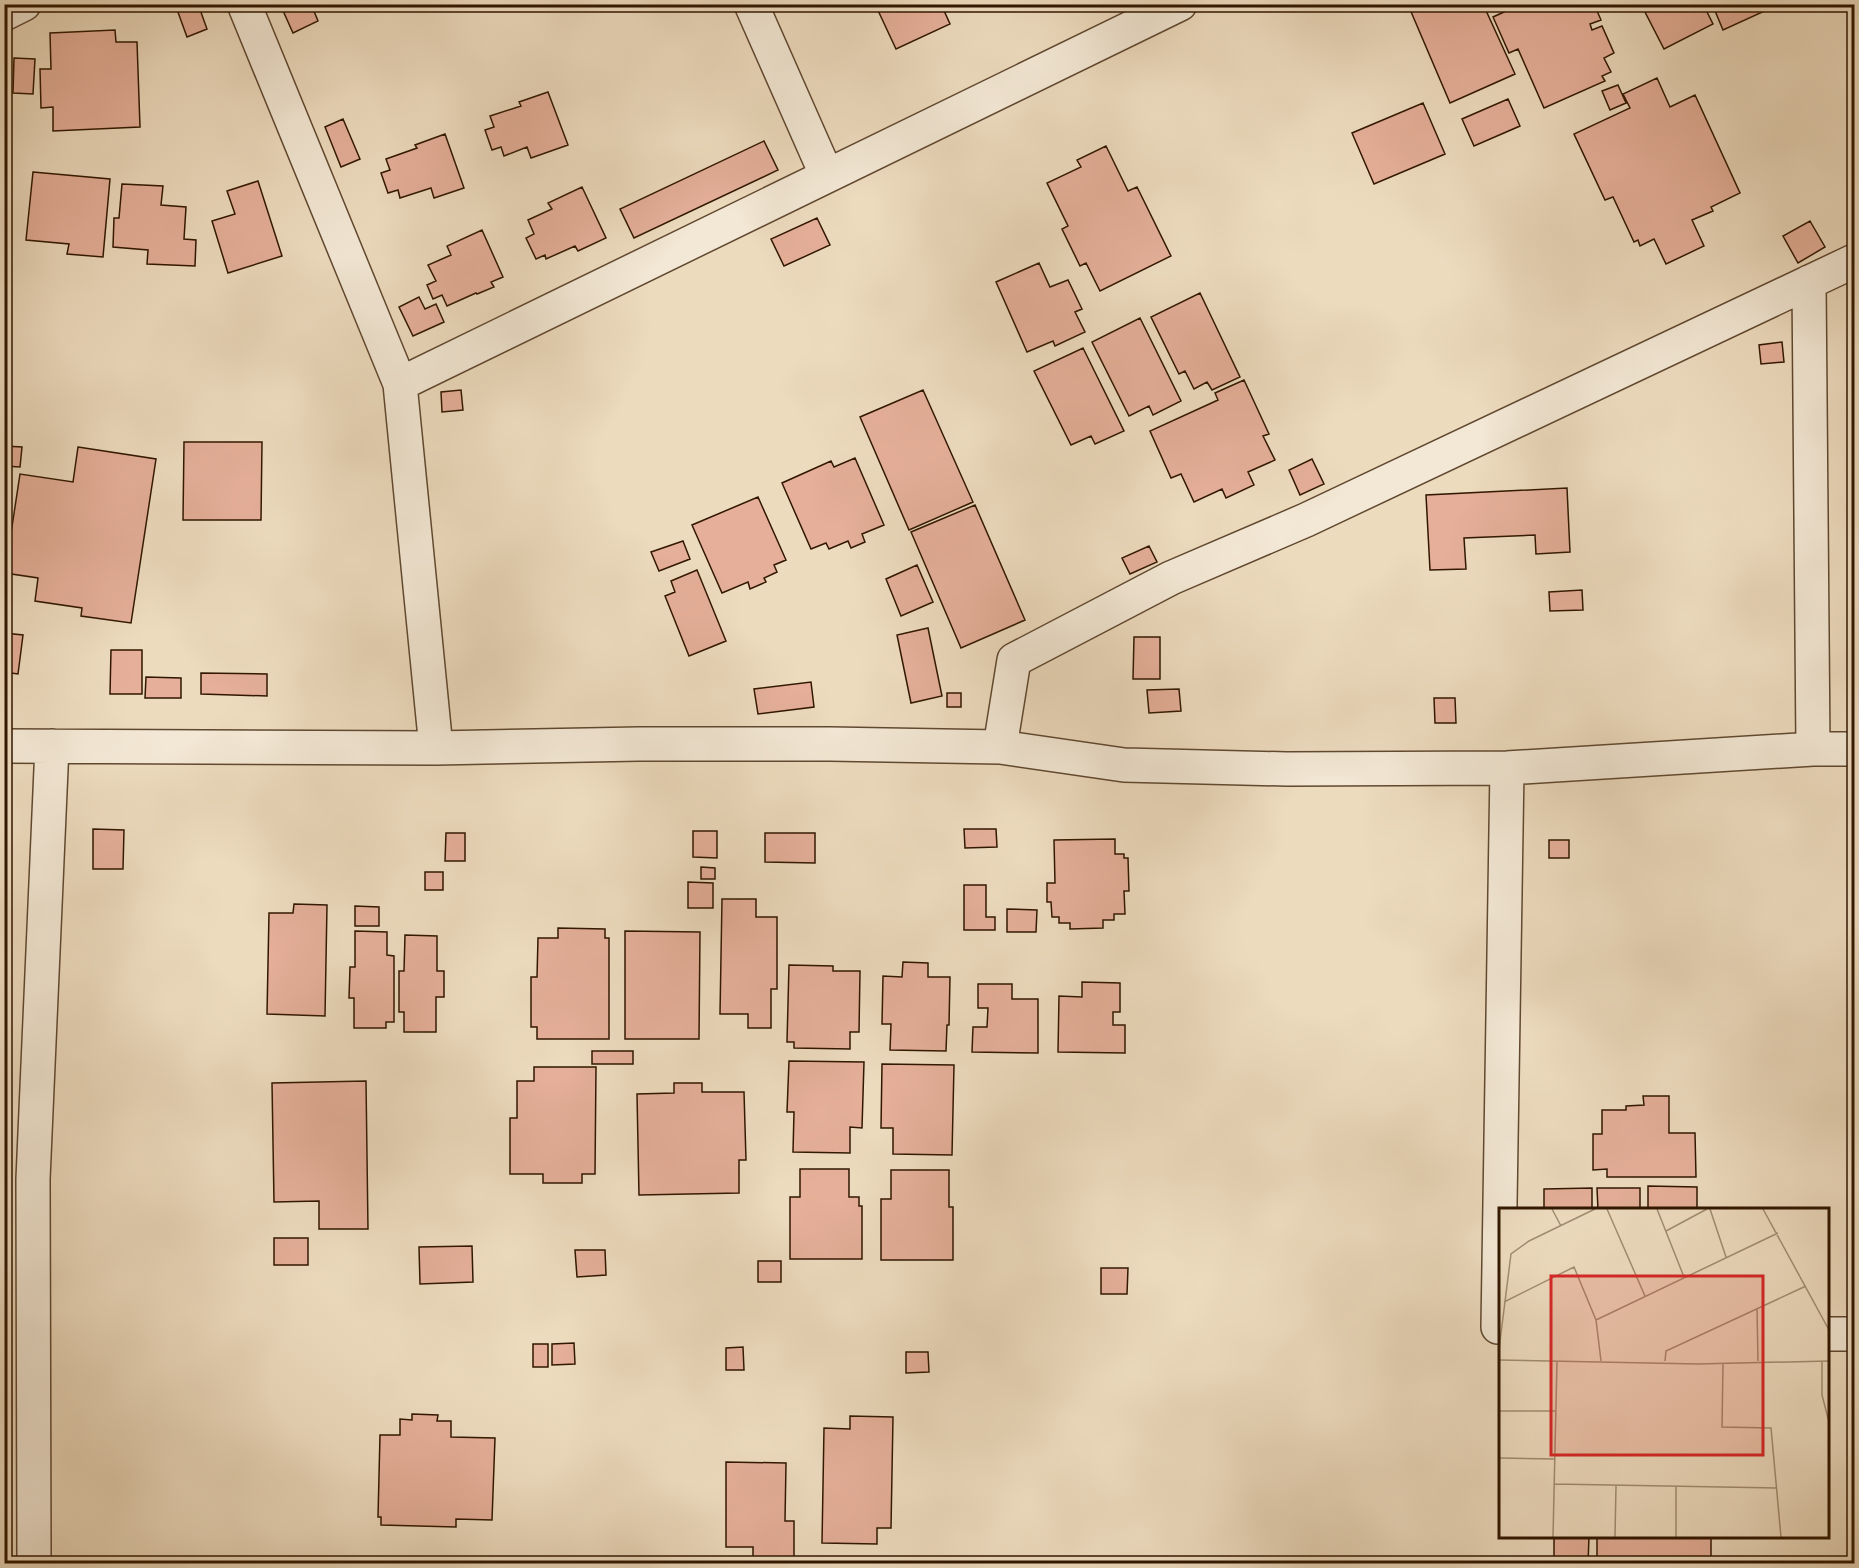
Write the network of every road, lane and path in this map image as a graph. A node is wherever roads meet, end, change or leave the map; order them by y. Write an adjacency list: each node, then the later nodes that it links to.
1 (24, 4): 5 (street)
2 (244, 4): 9 (street)
3 (751, 4): 6 (street)
4 (1172, 6): 6 (street)
5 (4, 14)
6 (827, 176): 9 (street)
7 (1854, 261): 8 (street)
8 (1809, 282): 12 (street); 14 (street)
9 (400, 384): 13 (street)
10 (4, 746): 11 (street)
11 (52, 746): 13 (street); 17 (street)
12 (1000, 747): 13 (street); 16 (street)
13 (436, 748)
14 (1813, 749): 15 (street); 16 (street)
15 (1854, 749)
16 (1507, 768): 18 (street)
17 (19, 1179): 23 (street)
18 (1500, 1208)
19 (1499, 1265): 20 (street)
20 (1499, 1327)
21 (1829, 1334): 22 (street)
22 (1854, 1335)
23 (34, 1563)

